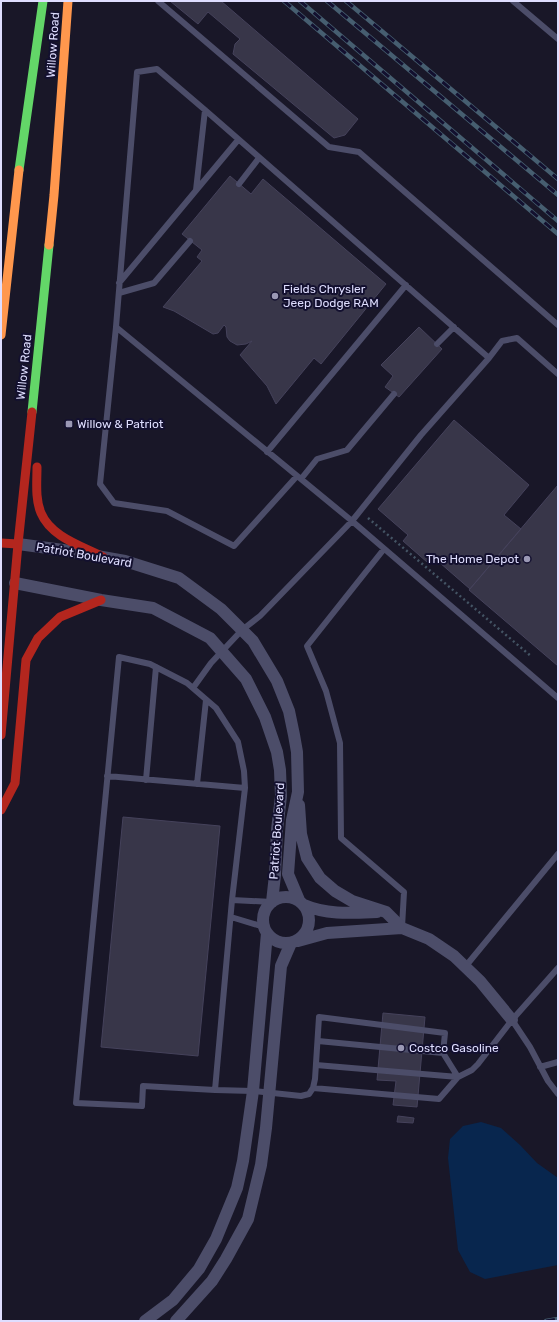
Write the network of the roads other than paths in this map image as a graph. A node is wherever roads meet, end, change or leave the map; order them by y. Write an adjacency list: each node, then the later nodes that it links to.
1 (43, 1): 9 (main road, Willow Road)
2 (68, 1): 12 (main road, Willow Road)
3 (158, 1): 18 (lane)
4 (513, 1): 5 (lane)
5 (558, 39)
6 (205, 110): 7 (lane); 11 (lane); 15 (lane)
7 (238, 140): 8 (lane); 11 (lane)
8 (259, 158): 10 (lane); 16 (lane)
9 (19, 171): 14 (main road); 21 (main road, Willow Road)
10 (239, 184)
11 (196, 190): 15 (lane)
12 (54, 195): 30 (main road, Willow Road); 32 (main road)
13 (190, 241): 17 (lane)
14 (1, 253)
15 (120, 283): 17 (lane)
16 (406, 285): 20 (lane); 26 (lane)
17 (119, 293): 19 (lane)
18 (558, 325)
19 (116, 327): 26 (lane); 27 (lane)
20 (454, 327): 22 (lane); 23 (lane)
21 (1, 335)
22 (437, 344)
23 (489, 358): 24 (lane); 28 (lane)
24 (558, 374)
25 (394, 394): 27 (lane)
26 (267, 452): 27 (lane)
27 (299, 478): 28 (lane)
28 (352, 521): 31 (lane); 35 (lane)
29 (1, 543): 30 (main road, Patriot Boulevard)
30 (18, 544): 32 (street, Patriot Boulevard); 33 (main road, Willow Road)
31 (384, 549): 39 (lane); 54 (lane)
32 (103, 557): 35 (street, Patriot Boulevard)
33 (11, 583): 34 (street, Patriot Boulevard); 41 (main road, Willow Road)
34 (101, 600): 36 (street, Patriot Boulevard); 47 (main road)
35 (242, 630): 36 (lane); 46 (street, Patriot Boulevard)
36 (222, 652): 38 (lane); 50 (street, Patriot Boulevard)
37 (156, 667): 38 (lane); 42 (lane); 43 (lane)
38 (193, 688): 40 (lane)
39 (558, 698)
40 (206, 700): 44 (lane); 45 (lane)
41 (1, 735)
42 (107, 776): 43 (lane); 67 (lane)
43 (146, 780): 44 (lane)
44 (197, 784): 45 (lane)
45 (245, 788): 49 (lane)
46 (298, 792): 51 (street, Patriot Boulevard); 52 (street)
47 (1, 810)
48 (558, 854): 57 (lane)
49 (232, 900): 50 (lane); 53 (lane)
50 (272, 902): 51 (street, Patriot Boulevard); 55 (street, Patriot Boulevard)
51 (302, 903): 52 (street); 56 (street, Patriot Boulevard)
52 (386, 912): 54 (street)
53 (231, 916): 55 (lane); 67 (lane)
54 (402, 928): 56 (street); 57 (street)
55 (266, 930): 56 (street); 68 (street, Patriot Boulevard)
56 (294, 942): 69 (street, Patriot Boulevard)
57 (465, 967): 59 (street)
58 (558, 968): 59 (lane)
59 (512, 1020): 64 (lane); 65 (lane)
60 (318, 1041): 61 (lane); 61 (lane); 63 (lane)
61 (443, 1053): 65 (lane)
62 (558, 1062): 64 (lane)
63 (316, 1065): 65 (lane); 66 (lane)
64 (540, 1067): 70 (lane)
65 (458, 1078): 66 (lane)
66 (313, 1088): 69 (lane)
67 (215, 1090): 68 (lane)
68 (253, 1091): 69 (lane); 71 (street, Patriot Boulevard)
69 (268, 1093): 72 (street, Patriot Boulevard)
70 (558, 1094)
71 (146, 1321)
72 (176, 1321)

